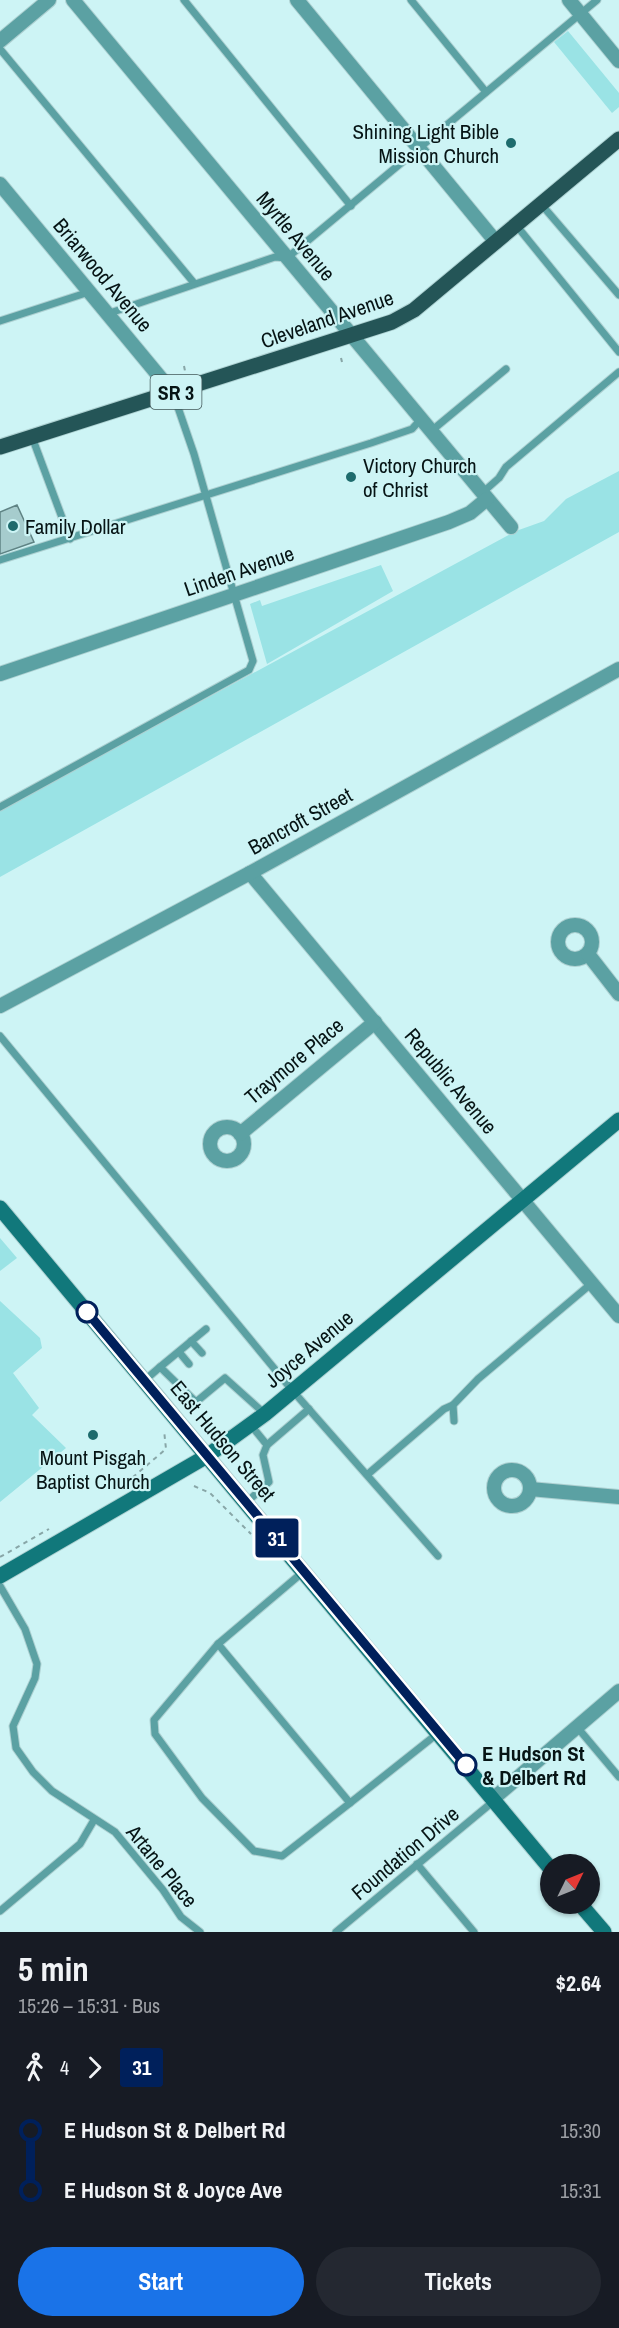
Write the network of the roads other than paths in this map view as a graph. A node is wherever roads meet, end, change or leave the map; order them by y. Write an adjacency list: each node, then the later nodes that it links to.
1 (49, 0): 9 (street)
2 (73, 0): 20 (street, Myrtle Avenue)
3 (184, 0): 17 (lane)
4 (297, 0): 14 (street)
5 (411, 0): 12 (lane)
6 (569, 0): 8 (street)
7 (597, 0): 8 (lane)
8 (580, 15): 11 (street); 12 (lane)
9 (0, 41)
10 (0, 49): 21 (lane)
11 (619, 61)
12 (486, 92): 14 (lane)
13 (619, 139): 16 (main road, Cleveland Avenue / SR 3)
14 (421, 148): 17 (lane); 19 (street)
15 (0, 184): 22 (street, Briarwood Avenue)
16 (541, 204): 18 (main road, Cleveland Avenue / SR 3); 23 (lane)
17 (351, 206): 20 (lane)
18 (516, 225): 19 (main road, Cleveland Avenue / SR 3); 27 (lane)
19 (496, 242): 26 (main road, Cleveland Avenue / SR 3)
20 (287, 258): 21 (lane); 26 (street, Myrtle Avenue)
21 (195, 283): 24 (lane)
22 (89, 292): 24 (street, Briarwood Avenue); 25 (lane)
23 (619, 295)
24 (107, 314): 30 (street, Briarwood Avenue)
25 (0, 321)
26 (352, 337): 30 (main road, Cleveland Avenue / SR 3); 31 (street, Myrtle Avenue)
27 (619, 352)
28 (506, 369): 32 (lane)
29 (619, 372): 35 (lane)
30 (173, 393): 33 (main road, Cleveland Avenue / SR 3); 36 (lane)
31 (421, 420): 32 (street, Myrtle Avenue); 36 (lane)
32 (430, 432): 35 (street, Myrtle Avenue)
33 (32, 437): 34 (main road, Cleveland Avenue / SR 3); 38 (lane)
34 (0, 447)
35 (484, 496): 37 (street, Myrtle Avenue); 40 (street, Linden Avenue)
36 (207, 497): 38 (lane); 40 (lane)
37 (511, 527)
38 (70, 539): 39 (lane)
39 (0, 560)
40 (235, 594): 42 (street, Linden Avenue); 43 (lane)
41 (619, 669): 44 (street, Bancroft Street)
42 (0, 674)
43 (0, 807)
44 (250, 873): 47 (street, Bancroft Street); 48 (street, Republic Avenue)
45 (588, 954): 46 (street)
46 (619, 994)
47 (0, 1006)
48 (375, 1022): 51 (street, Traymore Place); 52 (street, Republic Avenue)
49 (0, 1036): 67 (lane)
50 (619, 1120): 52 (main road, Joyce Avenue)
51 (240, 1134)
52 (523, 1199): 54 (street, Republic Avenue); 67 (main road, Joyce Avenue)
53 (0, 1208): 64 (main road, East Hudson Street)
54 (592, 1283): 55 (street, Republic Avenue); 68 (lane)
55 (619, 1316)
56 (206, 1329): 57 (lane)
57 (191, 1341): 58 (lane); 59 (lane)
58 (178, 1352): 60 (lane); 61 (lane)
59 (202, 1353)
60 (189, 1364)
61 (160, 1367): 64 (lane); 66 (lane)
62 (219, 1371): 63 (lane)
63 (225, 1378): 66 (lane); 70 (lane)
64 (145, 1380): 74 (main road, East Hudson Street)
65 (205, 1383): 66 (lane)
66 (211, 1390)
67 (292, 1390): 69 (lane); 70 (main road, Joyce Avenue)
68 (453, 1405): 71 (lane); 75 (lane)
69 (309, 1409): 73 (lane); 75 (lane)
70 (265, 1414): 72 (main road, Joyce Avenue)
71 (453, 1421)
72 (250, 1424): 73 (lane); 74 (main road, Joyce Avenue)
73 (267, 1445): 78 (lane)
74 (207, 1456): 78 (main road, East Hudson Street); 81 (main road, Joyce Avenue)
75 (368, 1474): 79 (lane)
76 (530, 1489): 77 (street)
77 (619, 1497)
78 (247, 1502): 80 (main road, East Hudson Street)
79 (438, 1556)
80 (304, 1571): 83 (lane); 86 (main road, East Hudson Street)
81 (0, 1576)
82 (0, 1586): 90 (lane, Artane Place)
83 (218, 1644): 89 (lane); 89 (lane)
84 (619, 1691): 85 (street)
85 (577, 1727): 87 (lane); 88 (street)
86 (439, 1733): 88 (main road, East Hudson Street); 89 (lane)
87 (619, 1777)
88 (494, 1799): 91 (main road, East Hudson Street); 92 (lane, Foundation Drive)
89 (350, 1803)
90 (94, 1820): 93 (lane); 95 (lane, Artane Place)
91 (540, 1856)
92 (417, 1864): 96 (lane, Foundation Drive); 97 (lane)
93 (0, 1911)
94 (589, 1914): 98 (main road)
95 (200, 1932)
96 (336, 1932)
97 (474, 1932)
98 (604, 1932)

